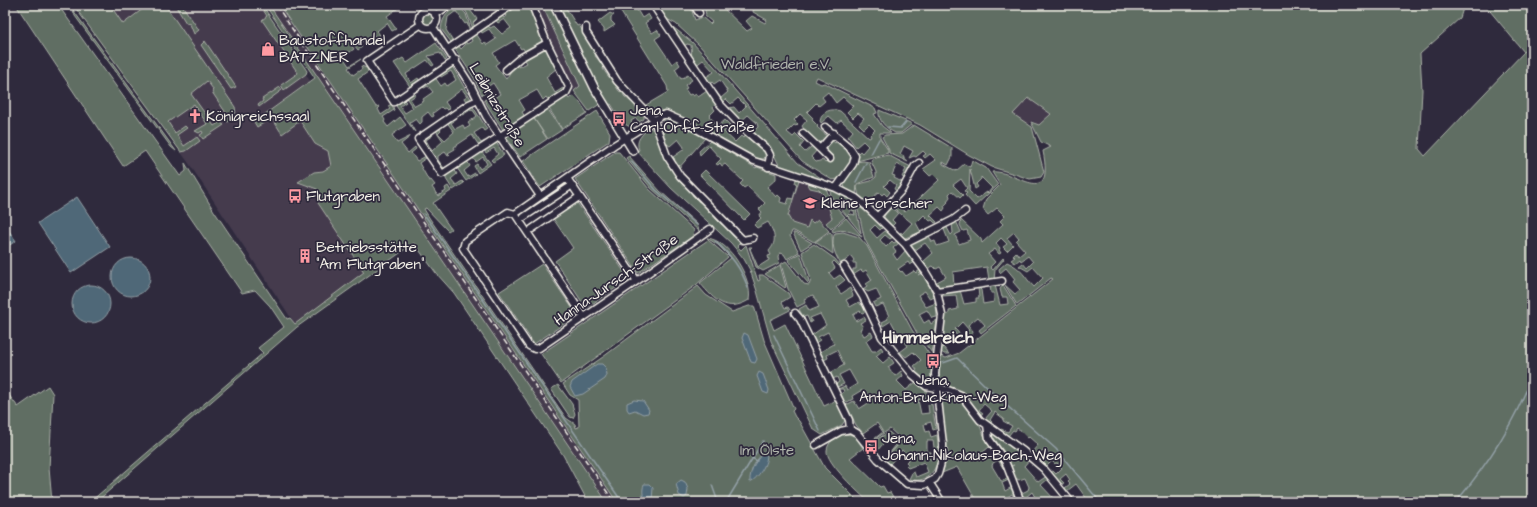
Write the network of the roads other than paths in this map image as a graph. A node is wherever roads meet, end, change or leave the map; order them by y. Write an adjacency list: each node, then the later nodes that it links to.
1 (418, 5): 8 (street)
2 (449, 5): 10 (street)
3 (512, 5): 15 (street)
4 (532, 5): 14 (street)
5 (554, 5): 24 (main road)
6 (653, 5): 29 (street)
7 (694, 5): 9 (street)
8 (423, 12): 10 (street); 11 (street)
9 (700, 13)
10 (435, 15): 12 (street)
11 (420, 25): 12 (street); 16 (street)
12 (433, 27): 15 (street, Leibnizstraße)
13 (586, 27): 19 (street)
14 (547, 43): 17 (street); 23 (street)
15 (448, 49): 16 (street, Leibnizstraße)
16 (456, 60): 18 (street, Leibnizstraße)
17 (506, 70)
18 (478, 100): 23 (street, Leibnizstraße); 23 (street)
19 (654, 120): 24 (street); 29 (street); 43 (street)
20 (825, 127): 22 (street)
21 (803, 133): 25 (street)
22 (834, 133): 25 (street); 31 (street)
23 (500, 136): 32 (street, Leibnizstraße)
24 (624, 138): 26 (main road); 30 (street)
25 (820, 149): 27 (street)
26 (633, 151)
27 (830, 159)
28 (919, 163): 38 (street)
29 (768, 167): 31 (street)
30 (567, 178): 32 (street); 46 (street)
31 (836, 188): 38 (street)
32 (540, 196): 37 (street)
33 (548, 199): 34 (street); 36 (street); 36 (street)
34 (542, 205): 39 (street); 40 (street)
35 (965, 211): 44 (street)
36 (556, 213): 40 (street)
37 (515, 214): 50 (street); 50 (street, Hanna-Jursch-Straße)
38 (878, 216): 44 (street)
39 (524, 217)
40 (550, 217): 41 (street)
41 (532, 229)
42 (710, 229): 46 (street, Hanna-Jursch-Straße)
43 (753, 238)
44 (905, 244): 48 (street)
45 (844, 266): 51 (street)
46 (638, 281): 50 (street, Hanna-Jursch-Straße)
47 (1002, 281): 48 (street)
48 (937, 291): 51 (street)
49 (795, 313): 53 (street)
50 (584, 317)
51 (936, 388): 52 (street); 55 (street)
52 (987, 425): 57 (street); 58 (street)
53 (850, 429): 54 (street); 55 (street)
54 (816, 445)
55 (929, 482): 56 (street)
56 (942, 502)
57 (1021, 502)
58 (1071, 502)

